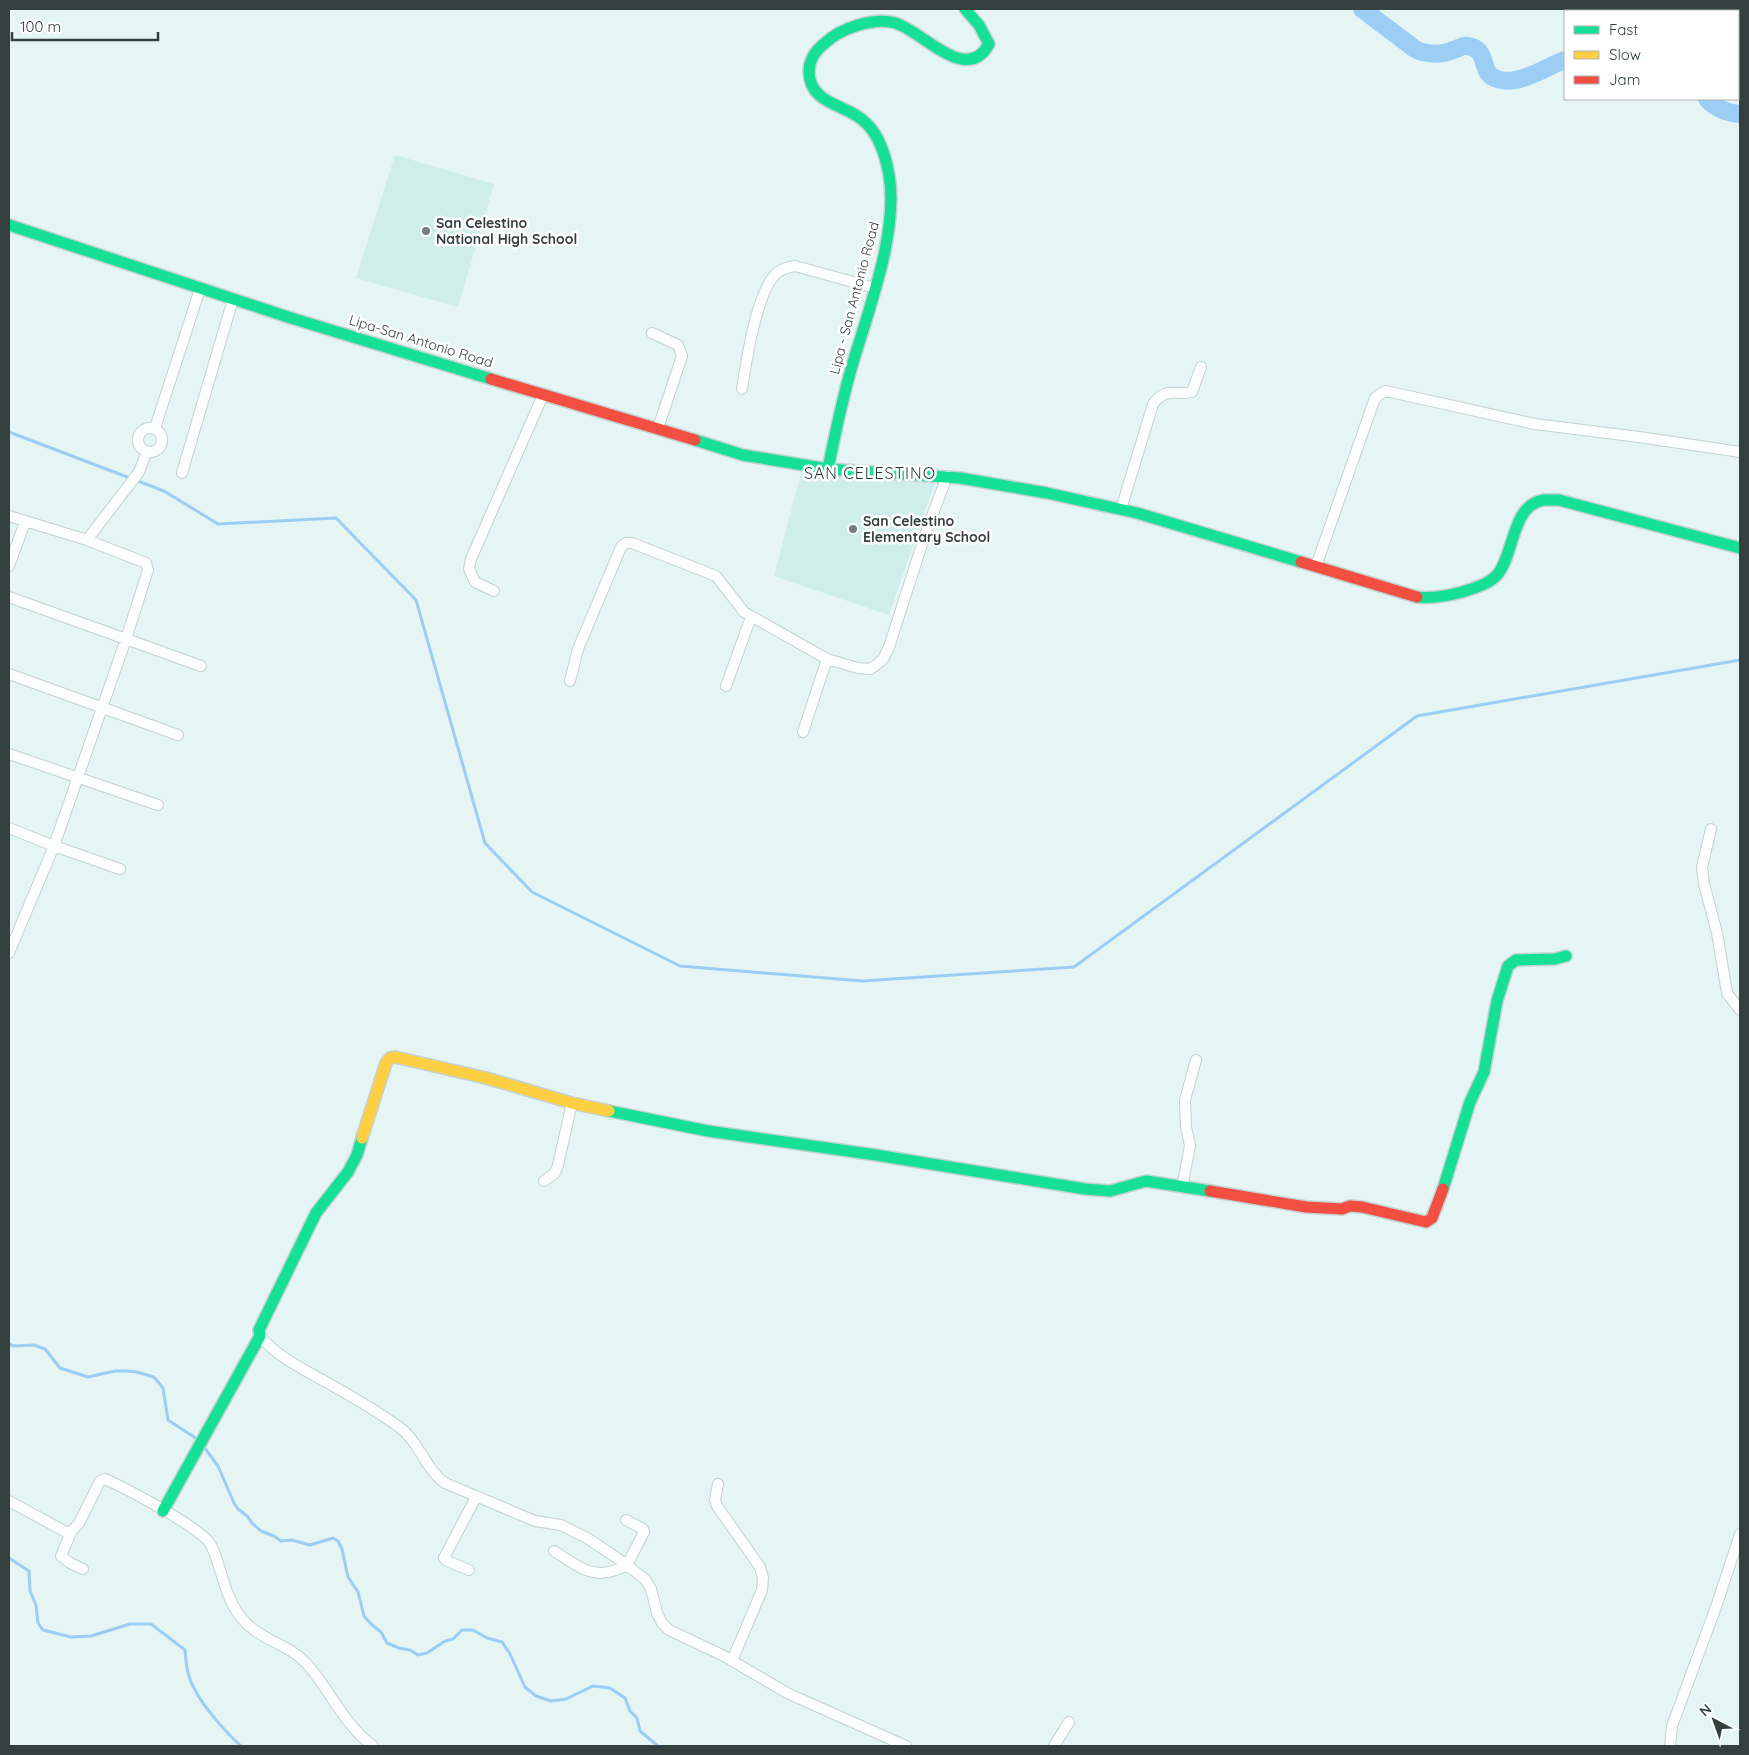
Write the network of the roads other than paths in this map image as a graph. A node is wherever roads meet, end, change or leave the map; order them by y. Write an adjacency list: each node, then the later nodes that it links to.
1 (965, 9): 4 (street, Lipa - San Antonio Road)
2 (9, 225): 3 (street, Lipa-San Antonio Road)
3 (200, 288): 5 (street, Lipa-San Antonio Road); 10 (street)
4 (875, 288): 8 (street); 14 (street, Lipa - San Antonio Road)
5 (234, 299): 9 (street, Lipa-San Antonio Road); 15 (street)
6 (652, 333): 11 (street)
7 (1201, 368): 17 (street)
8 (742, 389)
9 (543, 395): 11 (street, Lipa-San Antonio Road); 24 (street)
10 (155, 428): 12 (street); 12 (street)
11 (658, 428): 14 (street, Lipa-San Antonio Road)
12 (147, 452): 20 (street)
13 (1740, 452): 23 (street)
14 (828, 469): 16 (street, Lipa-San Antonio Road)
15 (182, 473)
16 (947, 476): 17 (street, Lipa-San Antonio Road); 28 (street)
17 (1121, 509): 23 (street, Lipa-San Antonio Road)
18 (9, 516): 19 (street)
19 (25, 522): 20 (street); 22 (street)
20 (87, 540): 27 (street)
21 (1740, 548): 23 (street, Lipa-San Antonio Road)
22 (9, 566)
23 (1316, 566)
24 (494, 591)
25 (9, 597): 27 (street)
26 (751, 618): 28 (street); 31 (street); 32 (street)
27 (126, 639): 29 (street); 33 (street)
28 (827, 658): 34 (street)
29 (201, 666)
30 (9, 674): 33 (street)
31 (570, 681)
32 (726, 686)
33 (102, 708): 35 (street); 37 (street)
34 (803, 732)
35 (178, 735)
36 (9, 754): 37 (street)
37 (78, 777): 38 (street); 41 (street)
38 (158, 805)
39 (9, 828): 41 (street)
40 (1711, 829): 45 (street)
41 (54, 846): 42 (street); 43 (street)
42 (120, 869)
43 (9, 953)
44 (1566, 956): 49 (street)
45 (1740, 1010)
46 (1196, 1060): 49 (street)
47 (572, 1103): 48 (street); 49 (street); 50 (street)
48 (544, 1181)
49 (1182, 1187)
50 (260, 1336): 52 (street); 54 (street)
51 (718, 1484): 62 (street)
52 (476, 1497): 59 (street); 61 (street)
53 (9, 1501): 56 (street)
54 (163, 1511): 56 (street); 64 (street)
55 (626, 1520): 59 (street)
56 (71, 1532): 60 (street)
57 (1740, 1534): 67 (street)
58 (554, 1551): 59 (street)
59 (627, 1565): 62 (street)
60 (83, 1569)
61 (469, 1570)
62 (732, 1661): 65 (street)
63 (1069, 1722): 66 (street)
64 (373, 1746)
65 (906, 1746)
66 (1054, 1746)
67 (1670, 1746)

